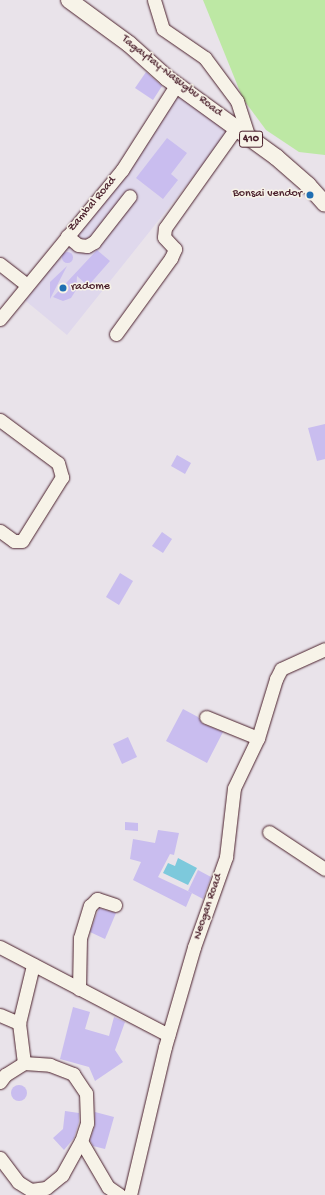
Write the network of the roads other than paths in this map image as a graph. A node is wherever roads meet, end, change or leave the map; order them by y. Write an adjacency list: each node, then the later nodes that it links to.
1 (69, 0): 3 (main road, Tagaytay-Nasugbu Road / 410)
2 (154, 0): 4 (street)
3 (177, 84): 4 (main road, Tagaytay-Nasugbu Road / 410); 7 (street, Zambal Road)
4 (242, 132): 6 (main road, Tagaytay-Nasugbu Road / 410); 11 (street)
5 (130, 196): 7 (street)
6 (325, 204)
7 (67, 236): 9 (street, Zambal Road)
8 (0, 264): 9 (street)
9 (26, 285): 10 (street, Zambal Road)
10 (0, 319)
11 (116, 334)
12 (0, 420): 13 (street)
13 (0, 531)
14 (325, 649): 16 (street, Neogan Road)
15 (206, 717): 16 (street)
16 (258, 738): 25 (street, Neogan Road)
17 (269, 832): 18 (street)
18 (325, 869)
19 (115, 905): 22 (street)
20 (0, 947): 21 (street)
21 (33, 965): 22 (street); 24 (street)
22 (79, 989): 25 (street)
23 (0, 1015): 24 (street)
24 (18, 1023): 26 (street)
25 (168, 1035): 31 (street, Neogan Road)
26 (24, 1063): 27 (street); 28 (street)
27 (0, 1082)
28 (81, 1141): 29 (street); 30 (street)
29 (0, 1158)
30 (120, 1195)
31 (130, 1195)

